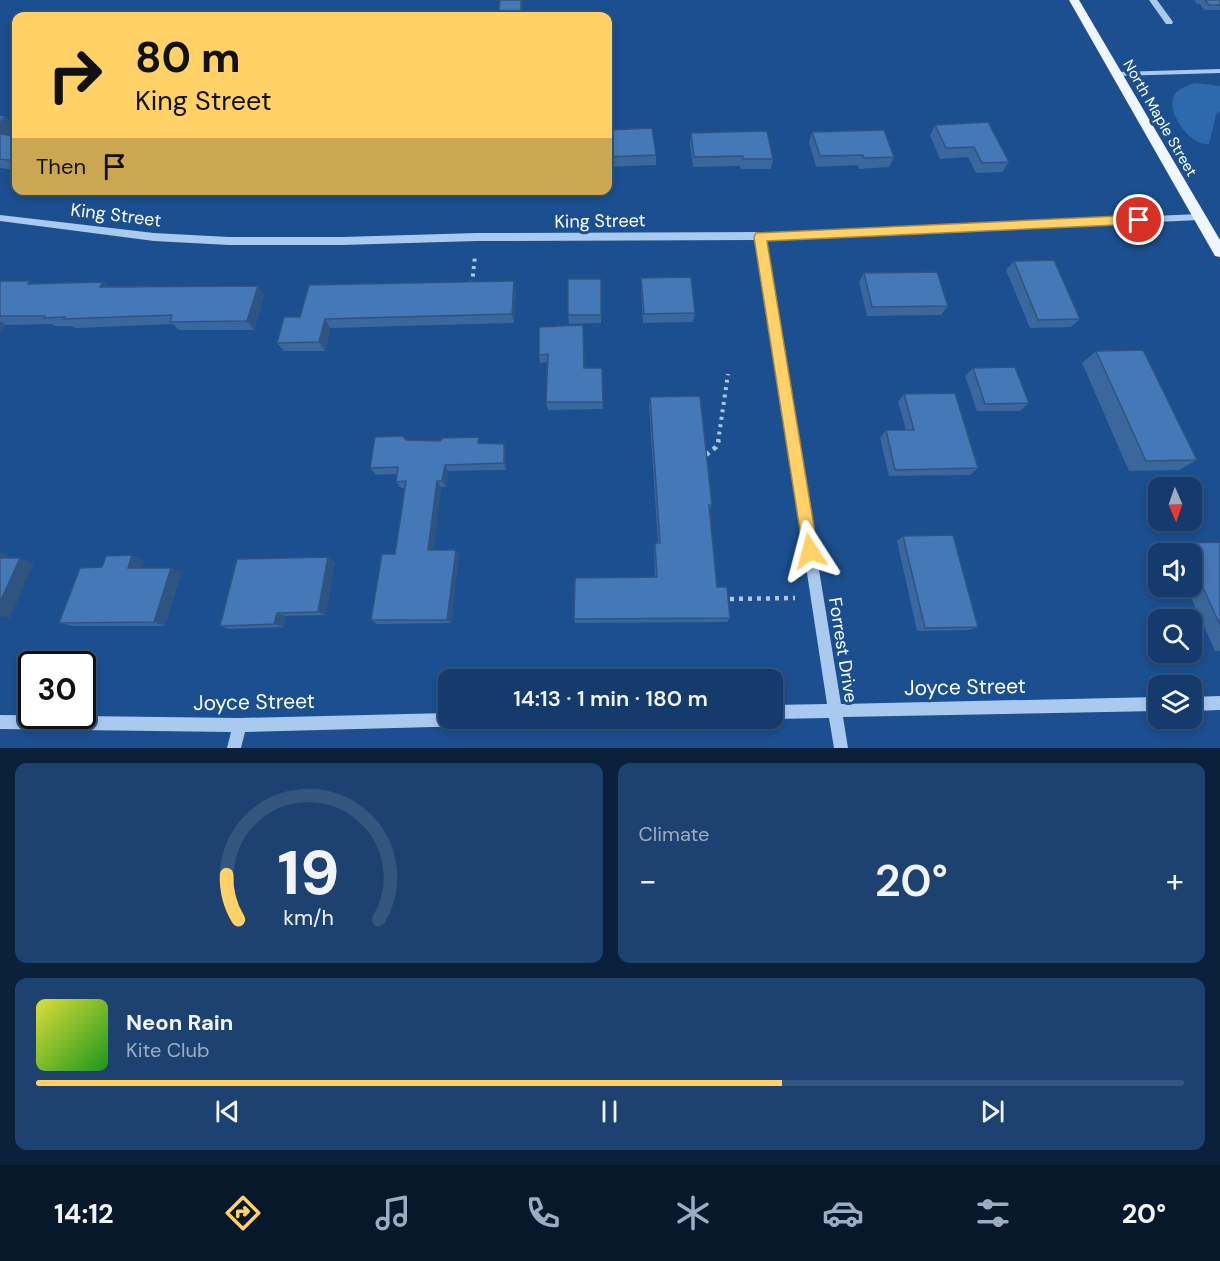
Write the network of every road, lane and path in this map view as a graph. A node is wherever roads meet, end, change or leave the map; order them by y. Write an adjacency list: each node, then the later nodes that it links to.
1 (1074, 0): 5 (main road, North Maple Street)
2 (1153, 0): 3 (street)
3 (1169, 22)
4 (1220, 72): 5 (street)
5 (1117, 74): 6 (main road, North Maple Street)
6 (1200, 217): 9 (street, King Street); 10 (main road, North Maple Street)
7 (0, 218): 8 (street, King Street)
8 (477, 237): 9 (street, King Street); 11 (path)
9 (760, 237): 14 (street, Forrest Drive)
10 (1220, 252)
11 (472, 286)
12 (728, 374): 13 (path)
13 (706, 455)
14 (817, 597): 15 (path); 19 (street, Forrest Drive)
15 (730, 599)
16 (1220, 703): 18 (street)
17 (1148, 704): 19 (street, Joyce Street)
18 (1202, 704)
19 (834, 710): 20 (street, Joyce Street); 25 (street, Forrest Drive)
20 (783, 712)
21 (438, 720): 23 (street, Joyce Street)
22 (0, 722): 23 (street, Joyce Street)
23 (240, 725): 24 (street)
24 (234, 748)
25 (841, 748)

